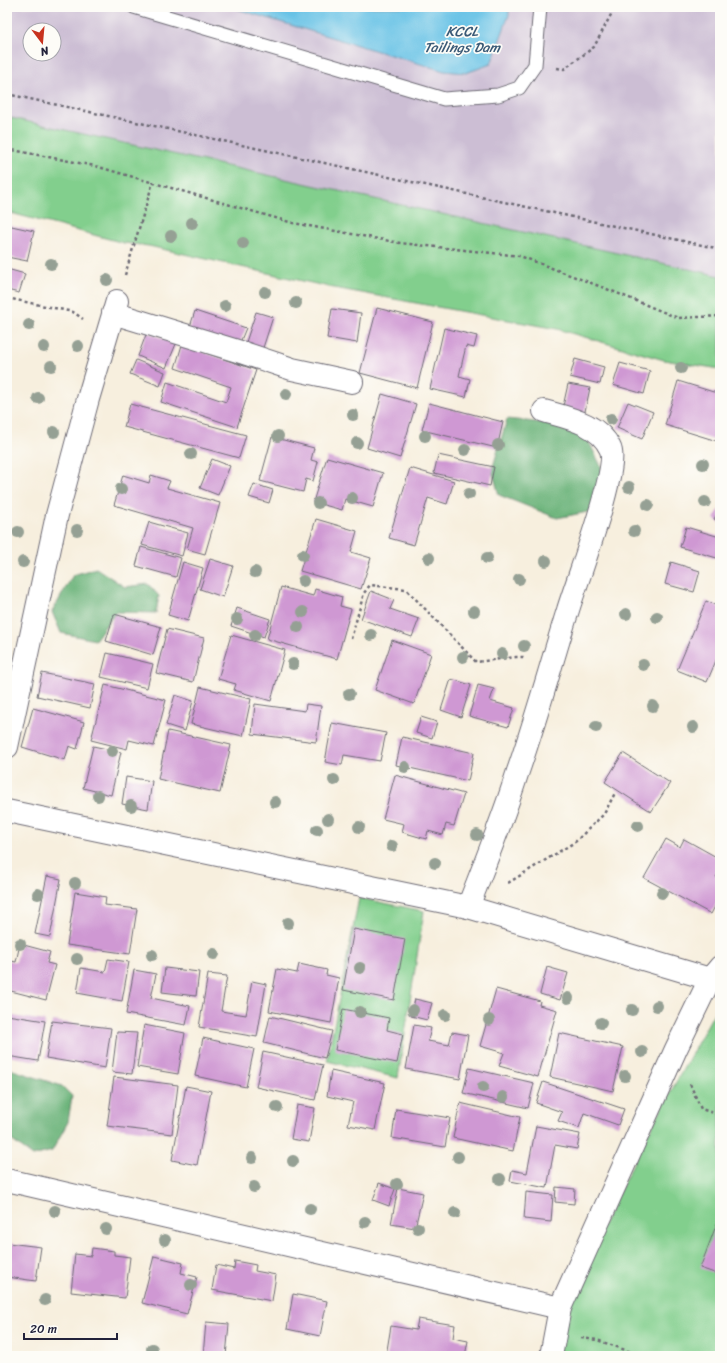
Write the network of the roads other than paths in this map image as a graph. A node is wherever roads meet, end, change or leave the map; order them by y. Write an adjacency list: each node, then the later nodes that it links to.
1 (134, 7): 2 (lane)
2 (540, 7)
3 (352, 382): 5 (street)
4 (544, 410): 7 (street)
5 (7, 747)
6 (7, 811): 7 (street)
7 (468, 907): 8 (street)
8 (715, 973): 10 (street)
9 (7, 1180): 10 (street)
10 (560, 1308): 11 (street)
11 (552, 1356)

